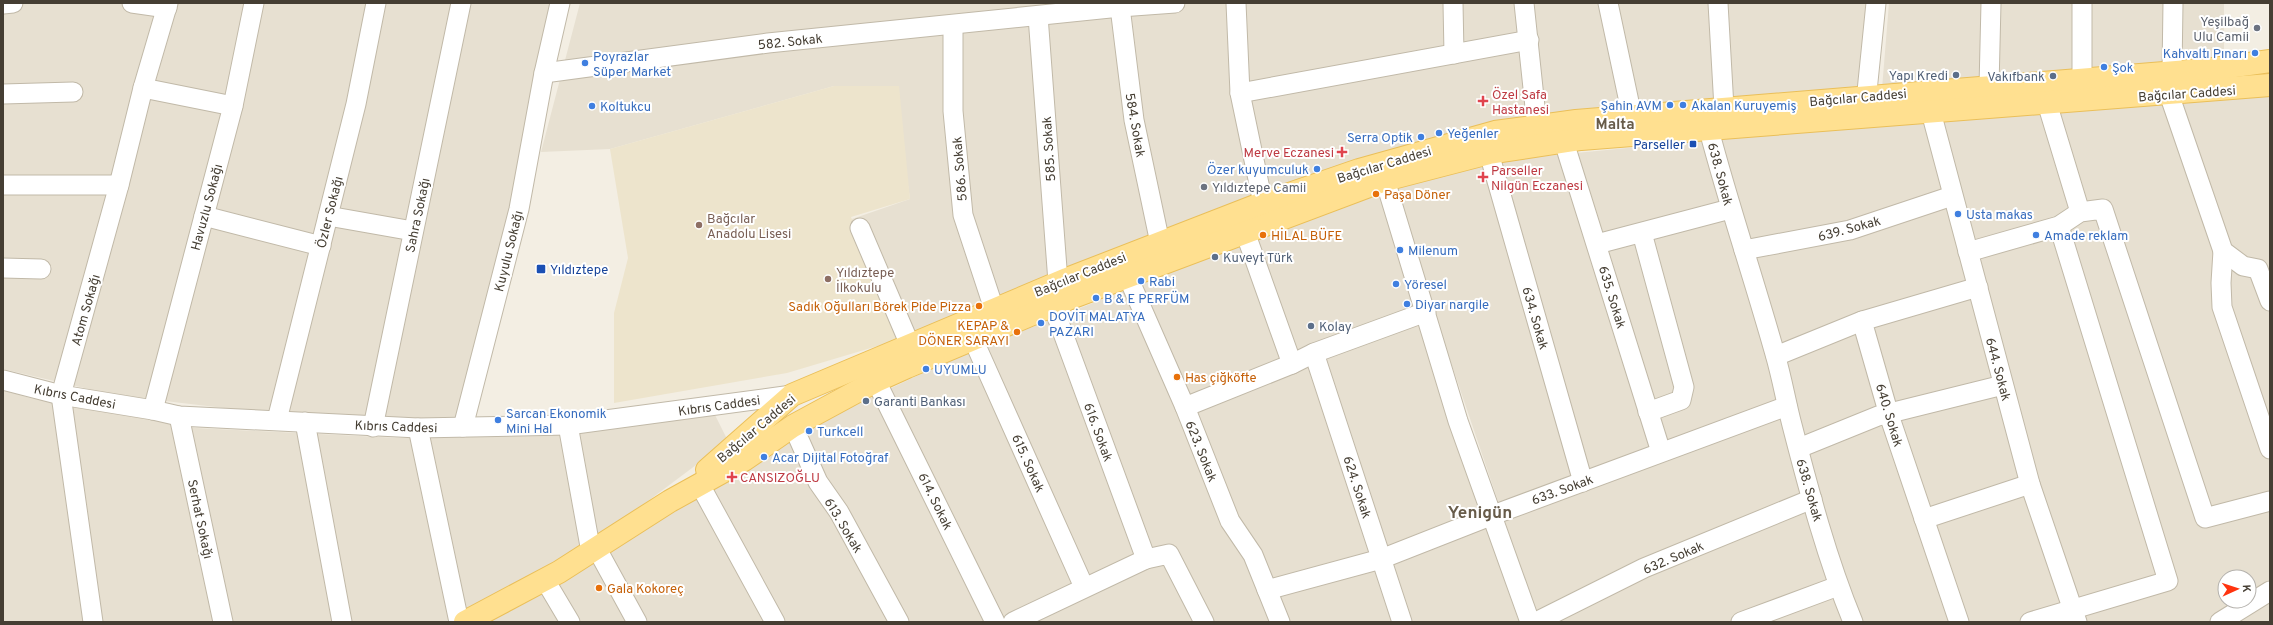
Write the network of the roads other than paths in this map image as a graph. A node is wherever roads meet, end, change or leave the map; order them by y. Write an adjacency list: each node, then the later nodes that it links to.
1 (13, 3): 17 (street)
2 (132, 3): 18 (street)
3 (254, 3): 36 (street, Havuzlu Sokağı)
4 (376, 3): 53 (street, Özler Sokağı)
5 (461, 3): 56 (street, Sahra Sokağı)
6 (560, 3): 26 (street, Kuyulu Sokağı)
7 (1175, 3): 19 (street, 582. Sokak)
8 (1236, 3): 32 (street)
9 (1453, 3): 23 (street)
10 (1524, 3): 22 (street)
11 (1608, 3): 40 (street)
12 (1718, 3): 38 (street)
13 (1876, 3): 37 (street)
14 (1991, 3): 29 (street)
15 (2082, 3): 27 (street)
16 (2173, 3): 25 (street)
17 (3, 4)
18 (168, 6): 30 (street, Atom Sokağı)
19 (1120, 7): 20 (street, 582. Sokak); 59 (street, 584. Sokak)
20 (1038, 16): 21 (street, 582. Sokak); 68 (street, 585. Sokak)
21 (953, 25): 26 (street, 582. Sokak); 72 (street, 586. Sokak)
22 (1529, 40): 23 (street); 41 (street)
23 (1454, 54): 32 (street)
24 (2270, 61): 25 (main road, Bağcılar Caddesi)
25 (2172, 72): 27 (main road, Bağcılar Caddesi)
26 (544, 73): 96 (street, Kuyulu Sokağı)
27 (2082, 79): 29 (main road, Bağcılar Caddesi)
28 (2270, 85): 34 (main road, Bağcılar Caddesi)
29 (1989, 87): 37 (main road, Bağcılar Caddesi)
30 (143, 88): 36 (street); 47 (street, Atom Sokağı)
31 (73, 92): 33 (street)
32 (1240, 93): 49 (street)
33 (3, 94)
34 (2169, 94): 35 (main road, Bağcılar Caddesi); 63 (street)
35 (2046, 103): 39 (main road, Bağcılar Caddesi); 51 (street)
36 (233, 106): 52 (street, Havuzlu Sokağı)
37 (1865, 107): 38 (main road, Bağcılar Caddesi); 39 (main road, Bağcılar Caddesi); 42 (main road, Bağcılar Caddesi)
38 (1724, 108): 40 (main road, Bağcılar Caddesi)
39 (1930, 112): 48 (street, 644. Sokak)
40 (1632, 116): 41 (main road, Bağcılar Caddesi)
41 (1537, 126): 49 (main road, Bağcılar Caddesi)
42 (1709, 130): 43 (main road, Bağcılar Caddesi); 50 (street, 638. Sokak)
43 (1564, 142): 44 (main road, Bağcılar Caddesi); 60 (street, 635. Sokak)
44 (1489, 154): 45 (main road, Bağcılar Caddesi); 101 (street, 634. Sokak)
45 (1385, 180): 57 (main road, Bağcılar Caddesi); 73 (street)
46 (3, 185): 47 (street)
47 (119, 185): 83 (street, Atom Sokağı)
48 (1952, 196): 62 (street, 639. Sokak); 64 (street, 644. Sokak)
49 (1263, 203): 59 (main road, Bağcılar Caddesi)
50 (1730, 209): 58 (street); 62 (street, 638. Sokak)
51 (2080, 212): 54 (street); 105 (street)
52 (204, 216): 61 (street); 87 (street, Havuzlu Sokağı)
53 (328, 216): 56 (street); 61 (street, Özler Sokağı)
54 (2059, 226): 64 (street); 117 (street)
55 (860, 228): 76 (street)
56 (413, 231): 95 (street, Sahra Sokağı)
57 (1246, 232): 67 (main road, Bağcılar Caddesi); 79 (street)
58 (1642, 233): 60 (street); 88 (street)
59 (1160, 243): 68 (main road, Bağcılar Caddesi)
60 (1597, 244): 88 (street, 635. Sokak)
61 (321, 246): 91 (street, Özler Sokağı)
62 (1744, 250): 78 (street, 638. Sokak)
63 (2223, 251): 70 (street); 99 (street)
64 (1968, 252): 69 (street, 644. Sokak)
65 (3, 268): 66 (street)
66 (41, 269)
67 (1128, 277): 71 (main road, Bağcılar Caddesi); 86 (street, 623. Sokak)
68 (1058, 282): 72 (main road, Bağcılar Caddesi)
69 (1978, 287): 74 (street); 82 (street, 644. Sokak)
70 (2270, 301)
71 (1053, 306): 75 (main road, Bağcılar Caddesi); 110 (street, 616. Sokak)
72 (994, 309): 76 (main road, Bağcılar Caddesi)
73 (1426, 312): 77 (street); 107 (street)
74 (1862, 321): 78 (street); 89 (street, 640. Sokak)
75 (973, 339): 81 (main road, Bağcılar Caddesi); 114 (street, 615. Sokak)
76 (910, 345): 84 (main road, Bağcılar Caddesi)
77 (1314, 352): 79 (street); 111 (street, 624. Sokak)
78 (1776, 356): 85 (street, 638. Sokak)
79 (1292, 364): 86 (street)
80 (3, 380): 83 (street, Kıbrıs Caddesi)
81 (876, 381): 94 (main road, Bağcılar Caddesi); 127 (street, 614. Sokak)
82 (2003, 385): 89 (street); 102 (street, 644. Sokak)
83 (61, 395): 87 (street, Kıbrıs Caddesi); 118 (street, Atom Sokağı)
84 (792, 395): 93 (street, Kıbrıs Caddesi); 106 (main road, Bağcılar Caddesi)
85 (1787, 406): 98 (street, 638. Sokak); 100 (street, 633. Sokak)
86 (1185, 407): 115 (street, 623. Sokak)
87 (153, 410): 90 (street, Kıbrıs Caddesi)
88 (1648, 412): 100 (street, 635. Sokak)
89 (1889, 415): 98 (street); 108 (street, 640. Sokak)
90 (179, 416): 91 (street, Kıbrıs Caddesi); 119 (street, Serhat Sokağı)
91 (277, 420): 92 (street, Kıbrıs Caddesi)
92 (305, 422): 95 (street, Kıbrıs Caddesi); 120 (street)
93 (568, 425): 96 (street, Kıbrıs Caddesi); 109 (street)
94 (793, 426): 103 (main road, Bağcılar Caddesi); 126 (street, 613. Sokak)
95 (373, 427): 97 (street, Kıbrıs Caddesi)
96 (463, 427): 97 (street, Kıbrıs Caddesi)
97 (418, 428): 121 (street)
98 (1799, 448): 104 (street, 638. Sokak)
99 (2270, 449)
100 (1661, 452): 101 (street, 633. Sokak)
101 (1584, 482): 107 (street, 633. Sokak)
102 (2030, 484): 108 (street); 117 (street, 644. Sokak)
103 (700, 485): 106 (main road, Bağcılar Caddesi); 125 (street)
104 (1812, 498): 113 (street, 638. Sokak); 133 (street, 632. Sokak)
105 (2270, 500)
106 (670, 501): 109 (main road, Bağcılar Caddesi)
107 (1493, 515): 111 (street, 633. Sokak); 132 (street)
108 (1924, 519): 136 (street, 640. Sokak)
109 (594, 551): 112 (main road, Bağcılar Caddesi); 124 (street)
110 (1146, 559): 114 (street); 129 (street)
111 (1381, 559): 115 (street, 633. Sokak); 131 (street, 624. Sokak)
112 (545, 580): 122 (main road, Bağcılar Caddesi); 123 (street)
113 (1838, 586): 134 (street); 135 (street, 638. Sokak)
114 (1084, 587): 128 (street)
115 (1267, 590): 130 (street, 623. Sokak)
116 (2270, 591): 138 (street)
117 (2075, 616): 137 (street)
118 (93, 622)
119 (223, 622)
120 (342, 622)
121 (459, 622)
122 (465, 622)
123 (570, 622)
124 (637, 622)
125 (775, 622)
126 (899, 622)
127 (995, 622)
128 (1013, 622)
129 (1204, 622)
130 (1280, 622)
131 (1402, 622)
132 (1530, 622)
133 (1536, 622)
134 (1742, 622)
135 (1853, 622)
136 (1959, 622)
137 (2030, 622)
138 (2220, 622)

